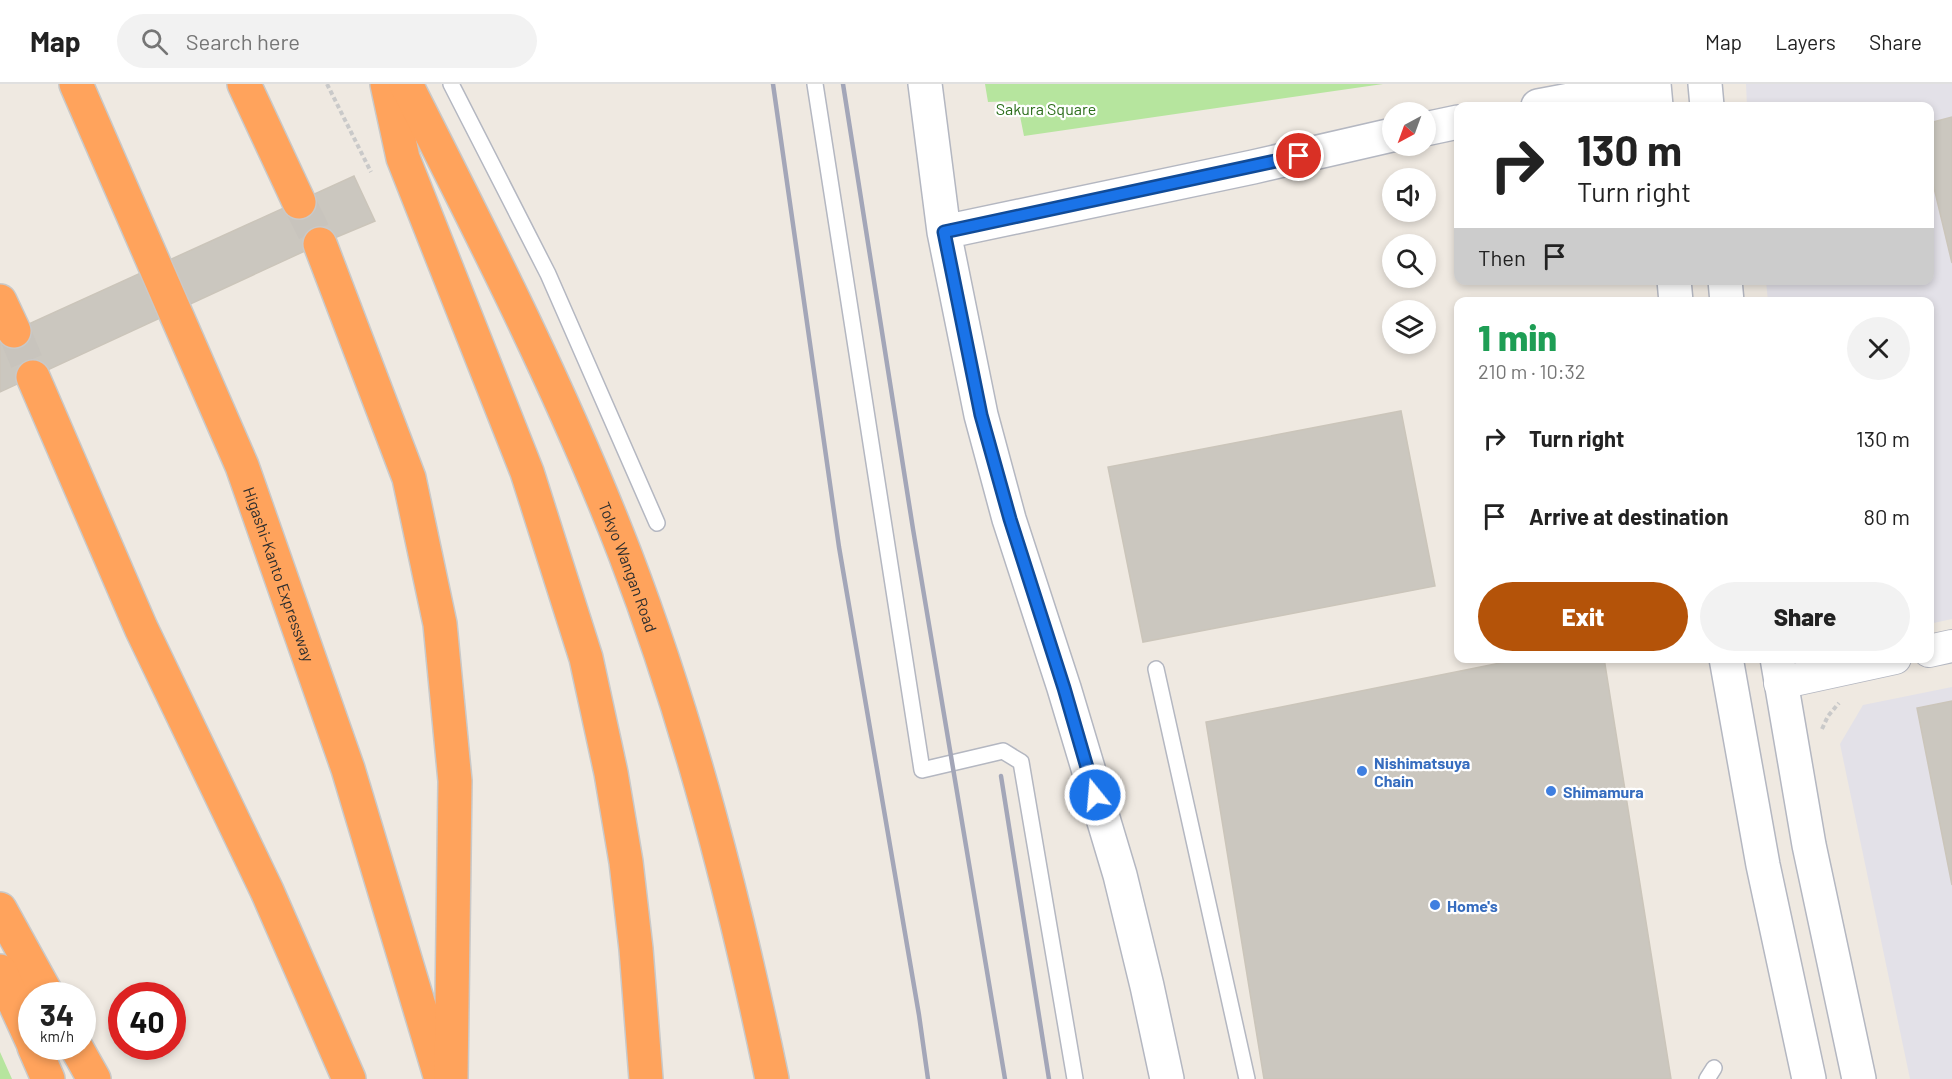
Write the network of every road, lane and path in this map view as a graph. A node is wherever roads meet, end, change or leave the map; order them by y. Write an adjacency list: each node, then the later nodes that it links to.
1 (76, 84): 42 (highway, Higashi-Kanto Expressway)
2 (244, 84): 18 (highway)
3 (327, 84): 17 (path)
4 (387, 84): 44 (highway)
5 (406, 84): 45 (highway, Tokyo Wangan Road)
6 (451, 84): 24 (lane)
7 (815, 84): 46 (lane)
8 (925, 84): 19 (street)
9 (1654, 84): 11 (street); 12 (street)
10 (1705, 84): 13 (street)
11 (1559, 102)
12 (1656, 102)
13 (1707, 102)
14 (1454, 123): 15 (street)
15 (1436, 127)
16 (1382, 137): 19 (street)
17 (374, 177)
18 (299, 202)
19 (944, 232): 47 (street)
20 (320, 244): 43 (highway)
21 (0, 301): 22 (highway)
22 (14, 331)
23 (33, 377): 41 (highway)
24 (657, 523)
25 (1952, 646): 26 (street)
26 (1934, 650)
27 (1727, 663): 49 (street)
28 (1850, 663): 30 (street)
29 (1156, 669): 48 (lane)
30 (1779, 671): 50 (street)
31 (1845, 699): 32 (path)
32 (1821, 732)
33 (0, 909): 35 (highway)
34 (0, 971): 36 (highway)
35 (40, 982)
36 (18, 1010)
37 (40, 1060): 39 (highway)
38 (83, 1060): 40 (highway)
39 (48, 1079)
40 (94, 1079)
41 (349, 1079)
42 (441, 1079)
43 (451, 1079)
44 (645, 1079)
45 (772, 1079)
46 (1075, 1079)
47 (1167, 1079)
48 (1247, 1079)
49 (1809, 1079)
50 (1859, 1079)

